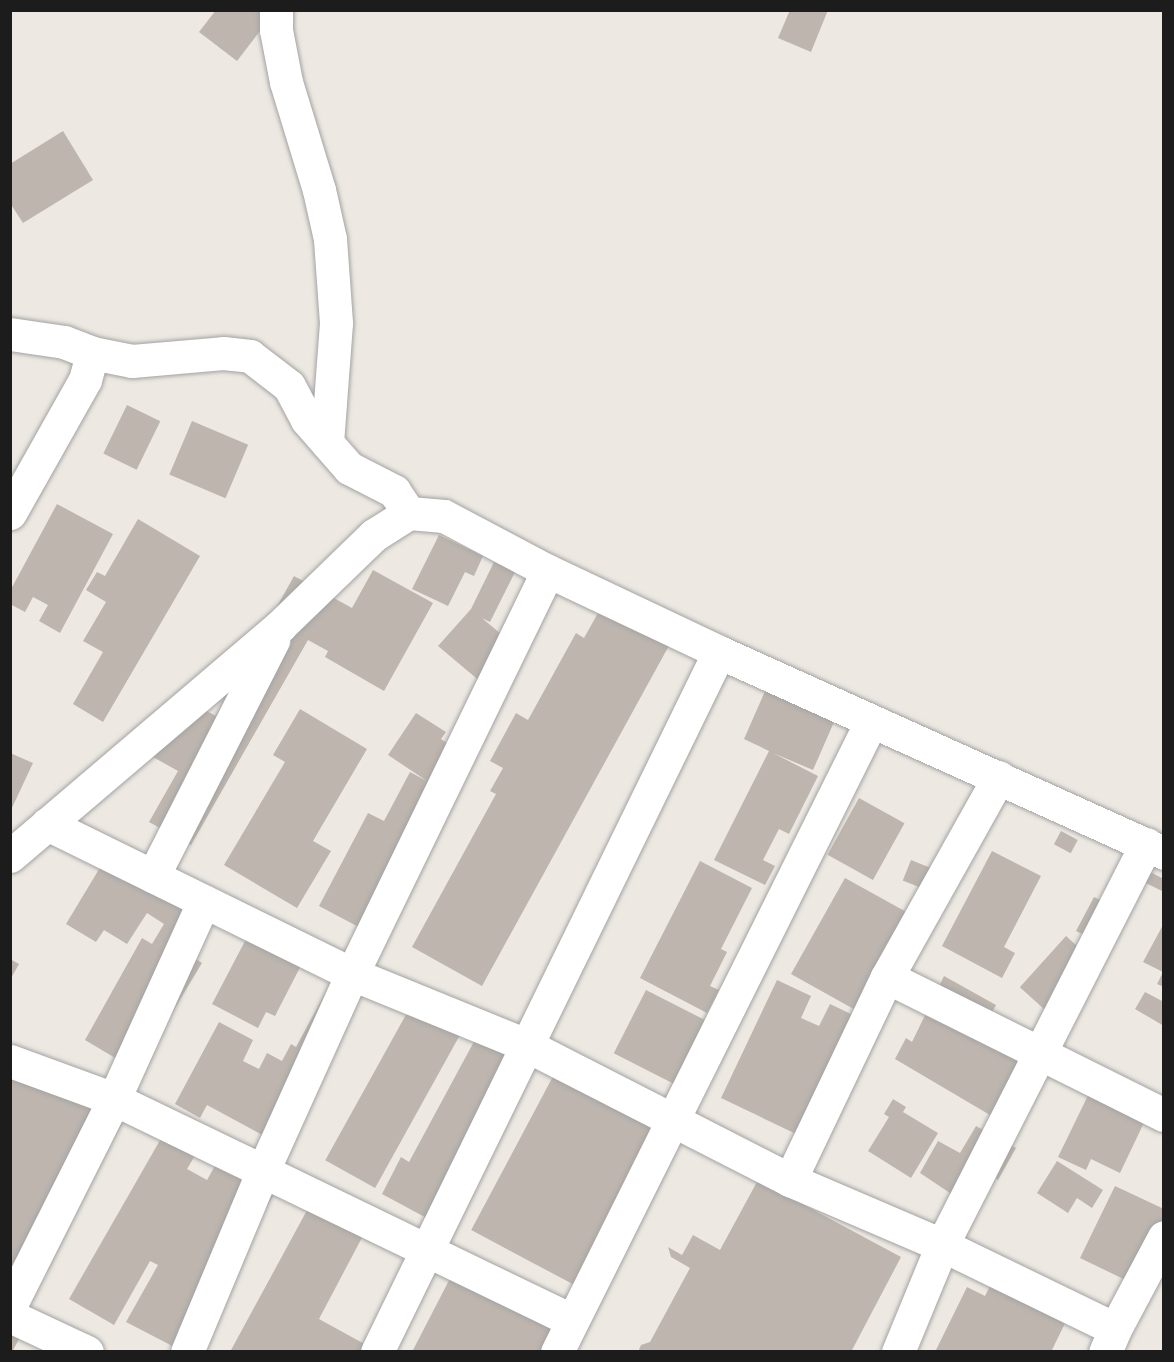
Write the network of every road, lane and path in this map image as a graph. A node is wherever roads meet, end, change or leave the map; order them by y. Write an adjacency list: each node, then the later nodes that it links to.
1 (276, 10): 4 (street)
2 (10, 334): 3 (street)
3 (92, 353): 4 (street); 5 (street)
4 (327, 443): 6 (street)
5 (10, 513)
6 (410, 513): 7 (street); 8 (street)
7 (548, 571): 9 (street); 17 (street)
8 (280, 626): 12 (street); 15 (street)
9 (719, 652): 10 (street); 19 (street)
10 (870, 722): 11 (street); 24 (street)
11 (999, 777): 13 (street); 18 (street)
12 (47, 824): 14 (street); 15 (street)
13 (1155, 848): 20 (street)
14 (10, 856)
15 (153, 876): 16 (street)
16 (204, 901): 17 (street); 22 (street)
17 (352, 974): 19 (street); 25 (street)
18 (887, 977): 20 (street); 26 (street)
19 (526, 1045): 24 (street); 29 (street)
20 (1038, 1053): 23 (street); 28 (street)
21 (10, 1061): 22 (street)
22 (114, 1099): 25 (street); 30 (street)
23 (1164, 1115)
24 (670, 1120): 26 (street); 32 (street)
25 (262, 1173): 29 (street); 35 (street)
26 (790, 1180): 28 (street)
27 (1164, 1237): 33 (street)
28 (942, 1245): 33 (street); 38 (street)
29 (428, 1248): 32 (street); 36 (street)
30 (10, 1306)
31 (10, 1316): 34 (street)
32 (572, 1320): 37 (street)
33 (1111, 1340)
34 (87, 1352)
35 (188, 1352)
36 (376, 1352)
37 (557, 1352)
38 (898, 1352)

